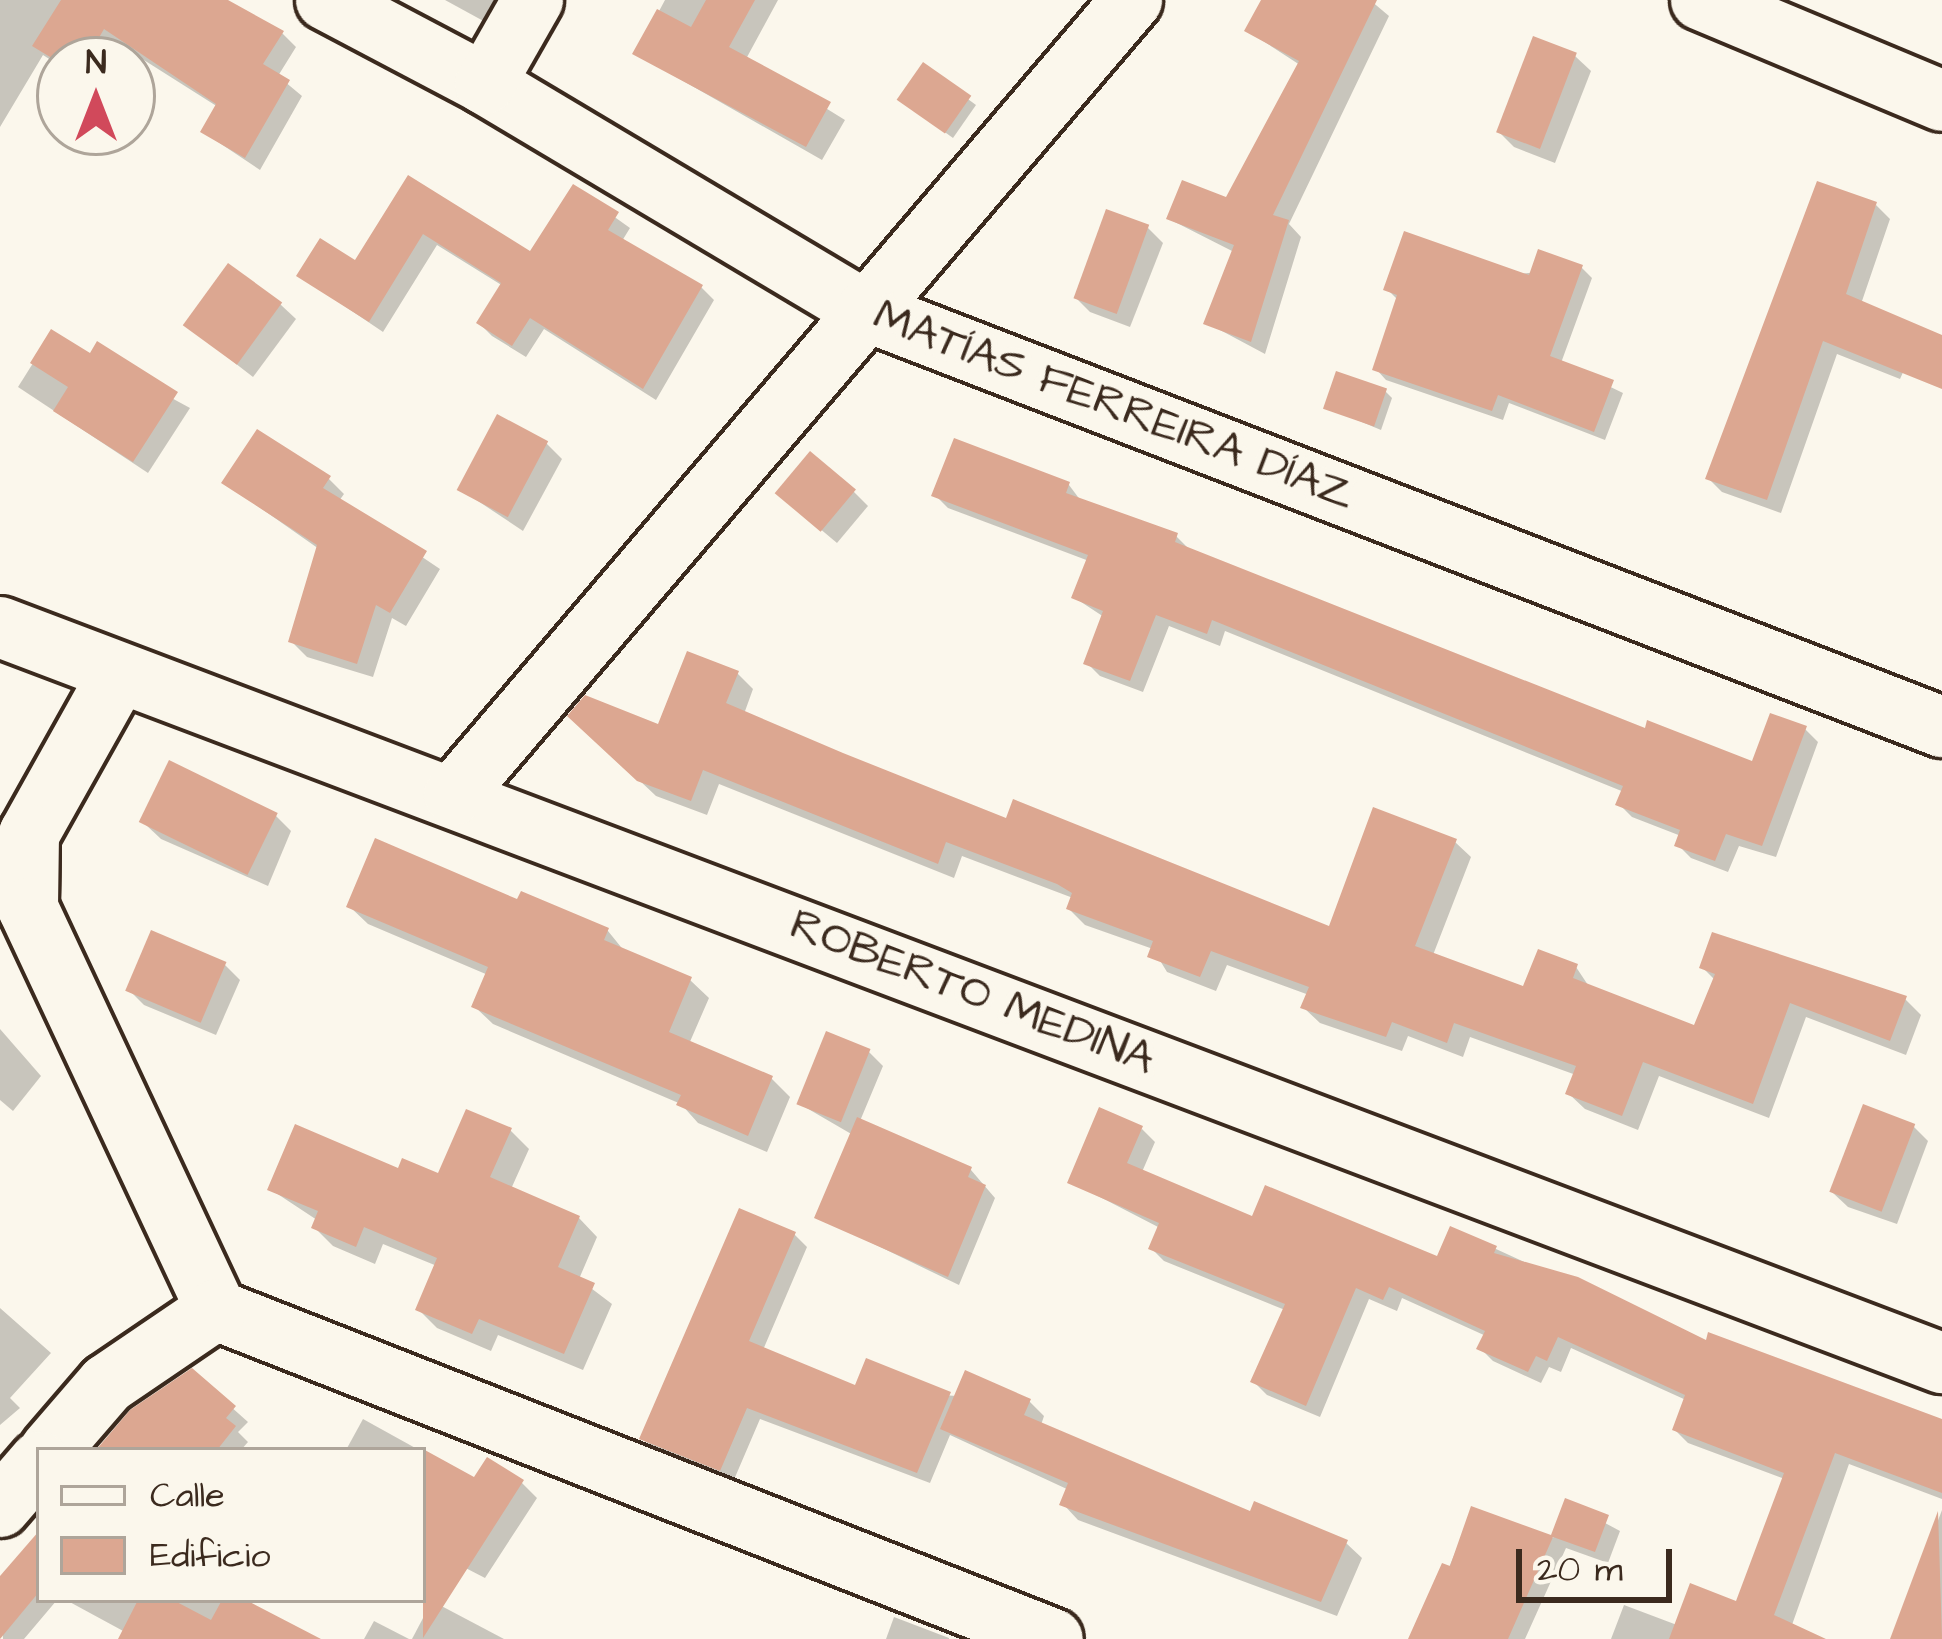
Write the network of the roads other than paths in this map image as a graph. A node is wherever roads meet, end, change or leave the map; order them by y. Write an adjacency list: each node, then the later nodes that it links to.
1 (326, 0): 5 (street, MATÍAS FERREIRA DÍAZ)
2 (533, 0): 5 (street)
3 (1132, 0): 7 (street)
4 (1701, 0): 6 (street)
5 (485, 84): 7 (street, MATÍAS FERREIRA DÍAZ)
6 (1942, 101)
7 (866, 311): 10 (street, MATÍAS FERREIRA DÍAZ); 11 (street)
8 (0, 627): 9 (street, ROBERTO MEDINA)
9 (118, 675): 11 (street, ROBERTO MEDINA); 12 (street)
10 (1942, 727)
11 (454, 795): 13 (street, ROBERTO MEDINA)
12 (216, 1310): 14 (street); 17 (street)
13 (1942, 1363)
14 (53, 1447)
15 (36, 1465): 16 (street)
16 (0, 1507)
17 (1054, 1639)

